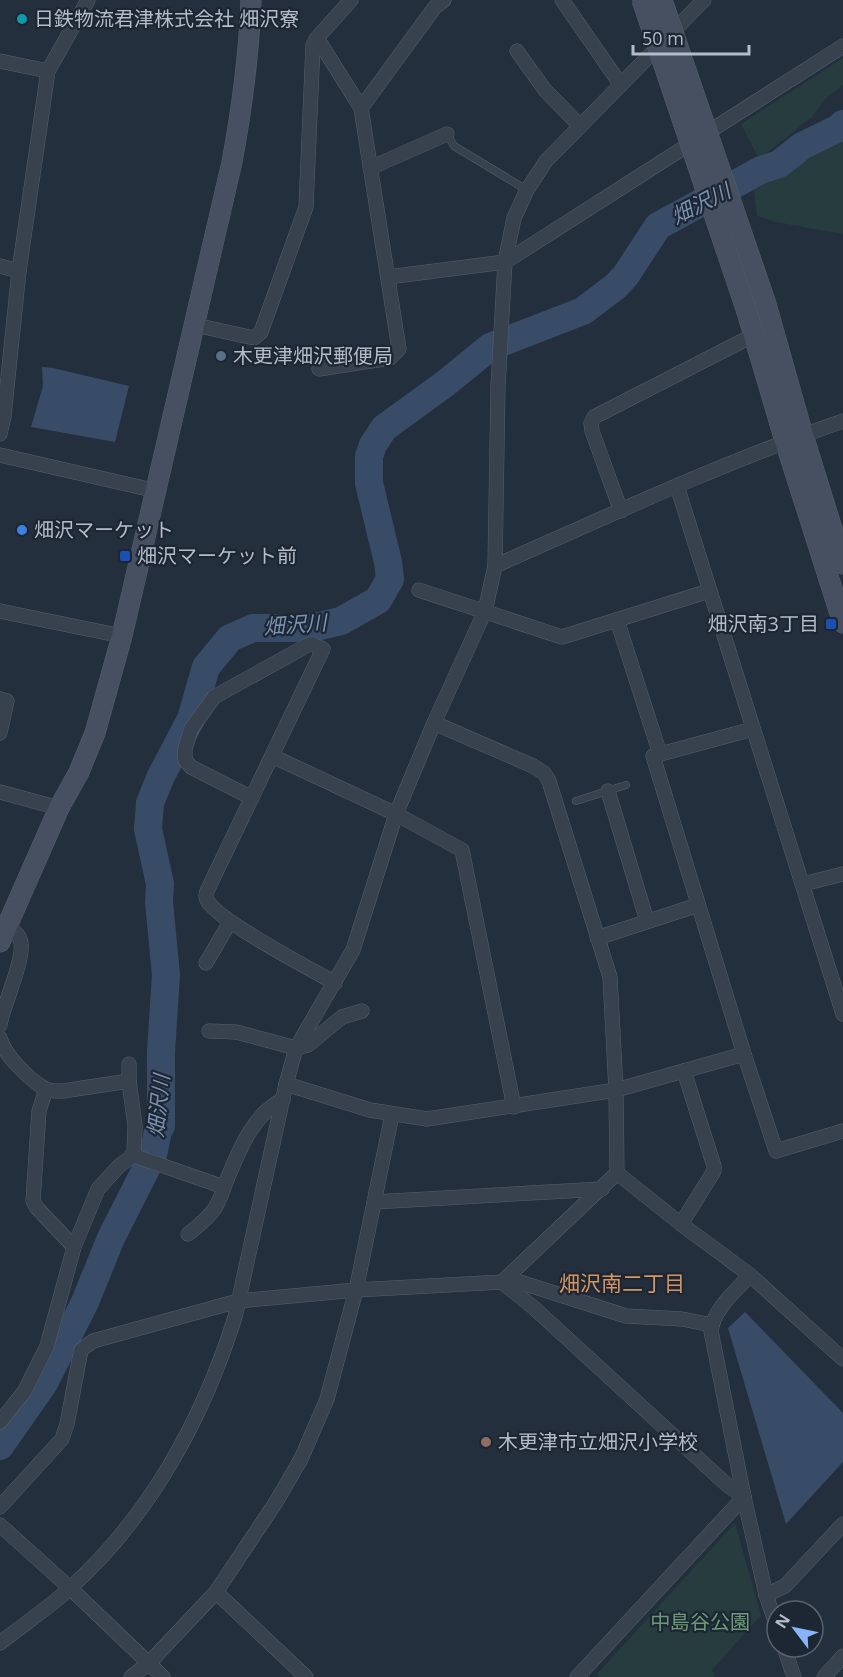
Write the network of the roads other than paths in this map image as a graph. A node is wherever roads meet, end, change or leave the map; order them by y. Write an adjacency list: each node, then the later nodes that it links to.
1 (88, 0): 13 (street)
2 (251, 0): 24 (street)
3 (351, 0): 9 (street)
4 (444, 0): 15 (street)
5 (562, 0): 14 (street)
6 (642, 0): 25 (street, bridge)
7 (662, 0): 29 (street, bridge)
8 (704, 0): 14 (street)
9 (317, 38): 15 (street); 24 (street)
10 (843, 46): 20 (street)
11 (517, 51): 16 (street)
12 (0, 61): 13 (street)
13 (48, 71): 22 (street)
14 (621, 85): 16 (street)
15 (361, 108): 18 (street)
16 (580, 126): 19 (street)
17 (447, 134): 18 (street); 19 (lane)
18 (370, 168): 23 (street)
19 (527, 190): 20 (street)
20 (505, 262): 23 (street); 35 (street)
21 (0, 266): 22 (street)
22 (19, 271): 28 (street)
23 (388, 277): 26 (street)
24 (195, 325): 32 (street)
25 (754, 335): 29 (street); 33 (street)
26 (319, 369)
27 (843, 421): 29 (street)
28 (0, 434)
29 (794, 438): 31 (street); 34 (street); 41 (street)
30 (0, 455): 32 (street)
31 (677, 486): 33 (street); 37 (street)
32 (157, 491): 42 (street)
33 (621, 510): 35 (street)
34 (843, 564)
35 (495, 566): 39 (street)
36 (419, 590): 39 (street)
37 (710, 591): 40 (street); 45 (street)
38 (0, 611): 42 (street)
39 (485, 611): 40 (street); 44 (street)
40 (617, 620): 47 (street)
41 (843, 623)
42 (123, 636): 54 (street)
43 (0, 699): 46 (street)
44 (434, 723): 55 (street); 62 (street)
45 (753, 729): 47 (street); 57 (street)
46 (0, 733)
47 (660, 754): 58 (street)
48 (272, 756): 52 (street); 52 (street); 55 (street)
49 (626, 785): 50 (lane)
50 (608, 791): 53 (lane); 59 (street)
51 (0, 792): 54 (street)
52 (252, 798): 60 (street)
53 (576, 801)
54 (59, 808): 61 (street)
55 (396, 814): 64 (street); 79 (street)
56 (843, 874): 57 (street)
57 (802, 884): 66 (street)
58 (698, 905): 59 (street); 71 (street)
59 (648, 921): 62 (street)
60 (230, 922): 63 (street); 64 (street)
61 (4, 934): 67 (street)
62 (597, 938): 77 (street)
63 (206, 963)
64 (335, 983): 70 (street)
65 (362, 1011): 70 (street)
66 (843, 1014)
67 (0, 1025)
68 (209, 1031): 70 (street)
69 (0, 1038): 76 (street)
70 (296, 1048): 75 (street)
71 (744, 1054): 73 (street); 81 (street)
72 (129, 1064): 74 (street)
73 (684, 1071): 77 (street); 87 (street)
74 (129, 1081): 76 (street); 82 (street)
75 (286, 1084): 78 (street); 80 (street)
76 (46, 1089): 89 (street)
77 (616, 1090): 79 (street); 83 (street)
78 (283, 1100): 84 (street); 93 (street)
79 (514, 1107): 80 (street)
80 (392, 1114): 86 (street)
81 (843, 1131)
82 (132, 1155): 84 (street); 89 (street)
83 (617, 1173): 85 (street); 87 (street)
84 (224, 1186): 88 (street)
85 (602, 1189): 86 (street); 91 (street)
86 (374, 1202): 92 (street)
87 (681, 1224): 90 (street)
88 (189, 1234)
89 (74, 1247): 96 (street)
90 (750, 1275): 94 (street); 95 (street)
91 (504, 1280): 92 (street); 94 (street); 97 (street)
92 (356, 1290): 93 (street); 102 (street)
93 (238, 1301): 98 (street); 101 (street)
94 (712, 1325): 97 (street)
95 (843, 1359)
96 (0, 1422)
97 (744, 1497): 103 (street); 109 (street)
98 (3, 1498)
99 (843, 1524): 103 (street)
100 (0, 1525): 101 (street)
101 (70, 1588): 105 (street); 108 (street)
102 (216, 1592): 108 (street); 112 (street)
103 (766, 1595): 104 (street)
104 (767, 1599)
105 (0, 1643)
106 (843, 1656): 114 (street)
107 (788, 1659): 113 (street)
108 (149, 1663): 110 (street); 111 (street)
109 (580, 1676)
110 (131, 1677)
111 (163, 1677)
112 (306, 1677)
113 (794, 1677)
114 (824, 1677)

